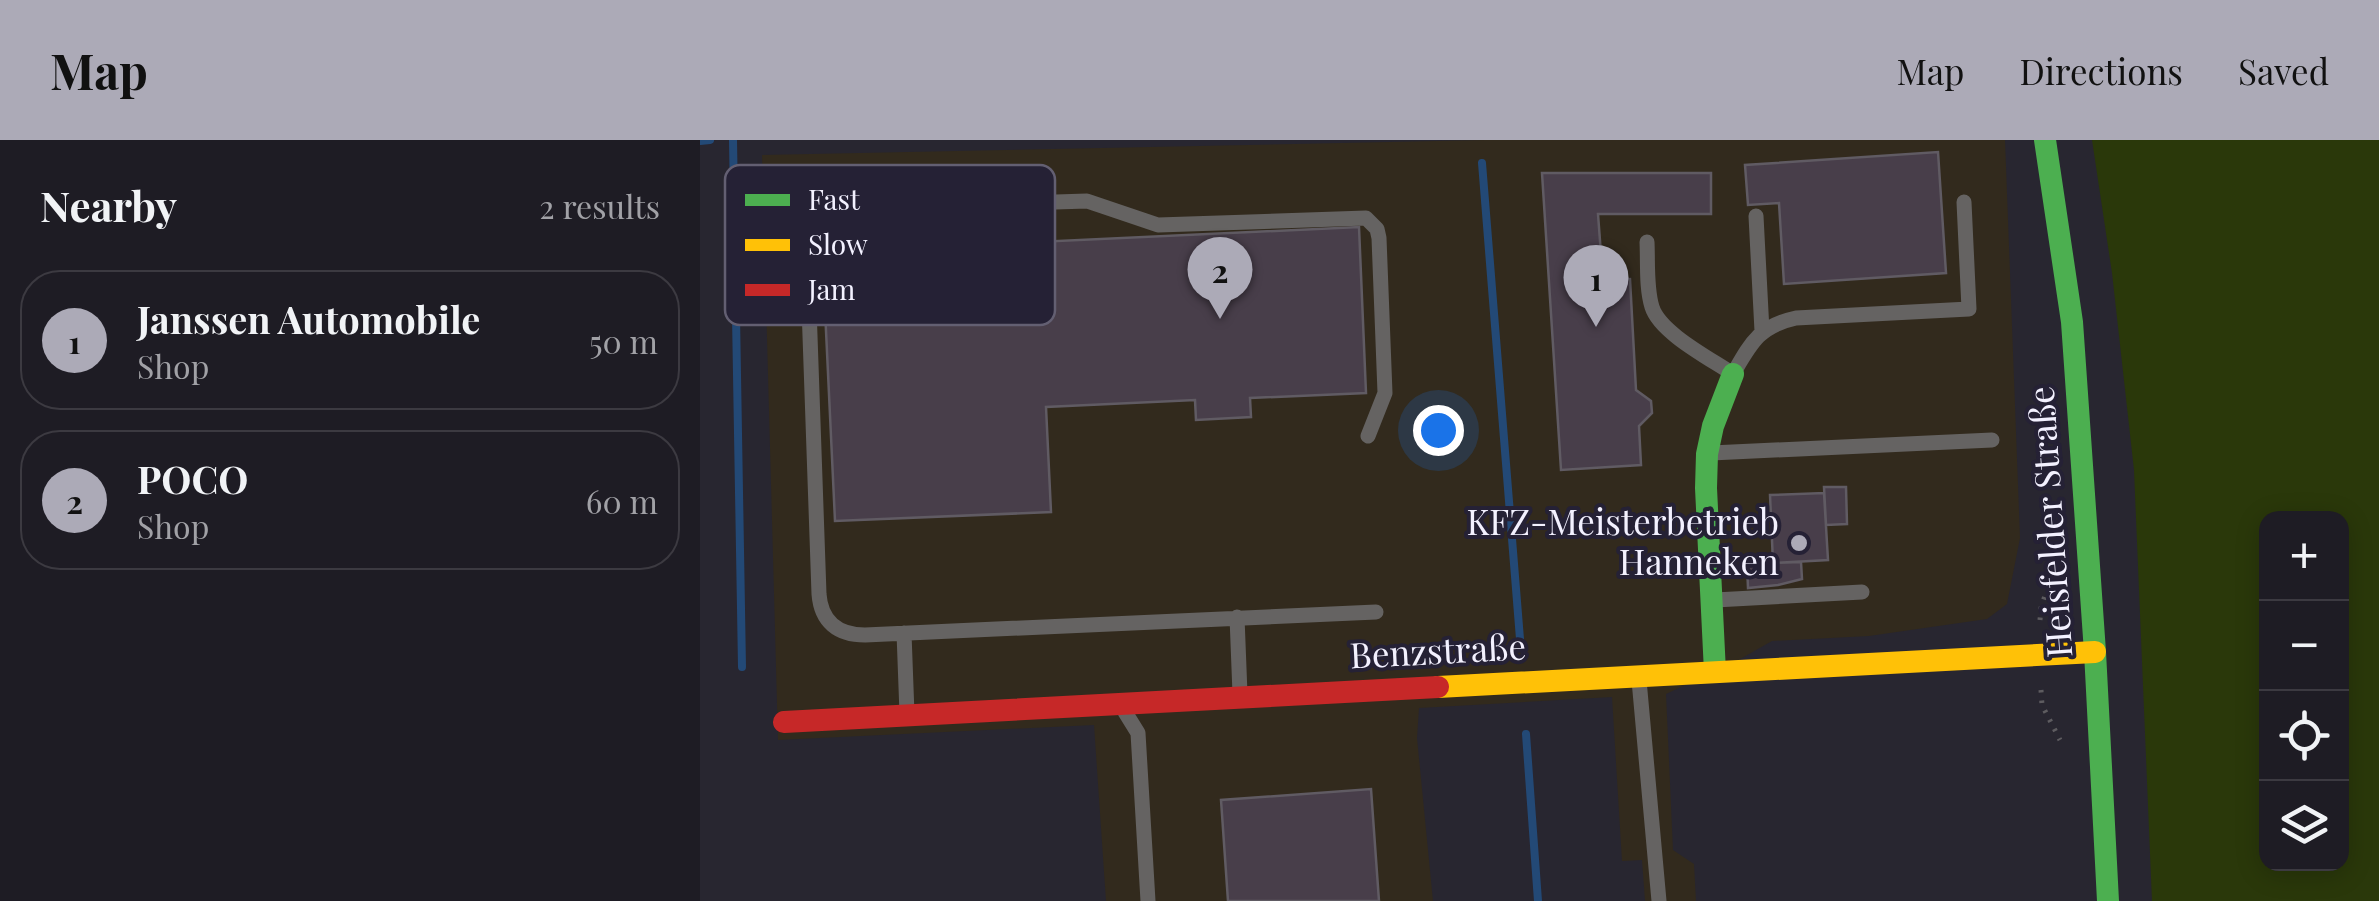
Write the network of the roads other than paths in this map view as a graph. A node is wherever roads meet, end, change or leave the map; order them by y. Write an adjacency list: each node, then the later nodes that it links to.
1 (2045, 143): 17 (street, Heisfelder Straße)
2 (1055, 201): 9 (lane)
3 (1964, 202): 7 (lane)
4 (1756, 216): 7 (lane)
5 (1647, 242): 8 (lane)
6 (809, 325): 16 (lane)
7 (1762, 331): 8 (lane)
8 (1733, 374): 11 (street)
9 (1368, 436)
10 (1992, 440): 11 (lane)
11 (1707, 454): 13 (street)
12 (1862, 592): 13 (lane)
13 (1711, 600): 18 (street)
14 (1376, 612): 15 (lane)
15 (1237, 617): 16 (lane); 20 (lane)
16 (904, 633): 22 (lane)
17 (2095, 652): 18 (street, Benzstraße); 26 (street, Heisfelder Straße)
18 (1715, 672): 19 (street, Benzstraße)
19 (1638, 676): 20 (street, Benzstraße); 25 (lane)
20 (1240, 698): 21 (street, Benzstraße)
21 (1121, 704): 22 (street, Benzstraße); 24 (lane)
22 (908, 716): 23 (street, Benzstraße)
23 (784, 722)
24 (1148, 901)
25 (1658, 901)
26 (2108, 901)

